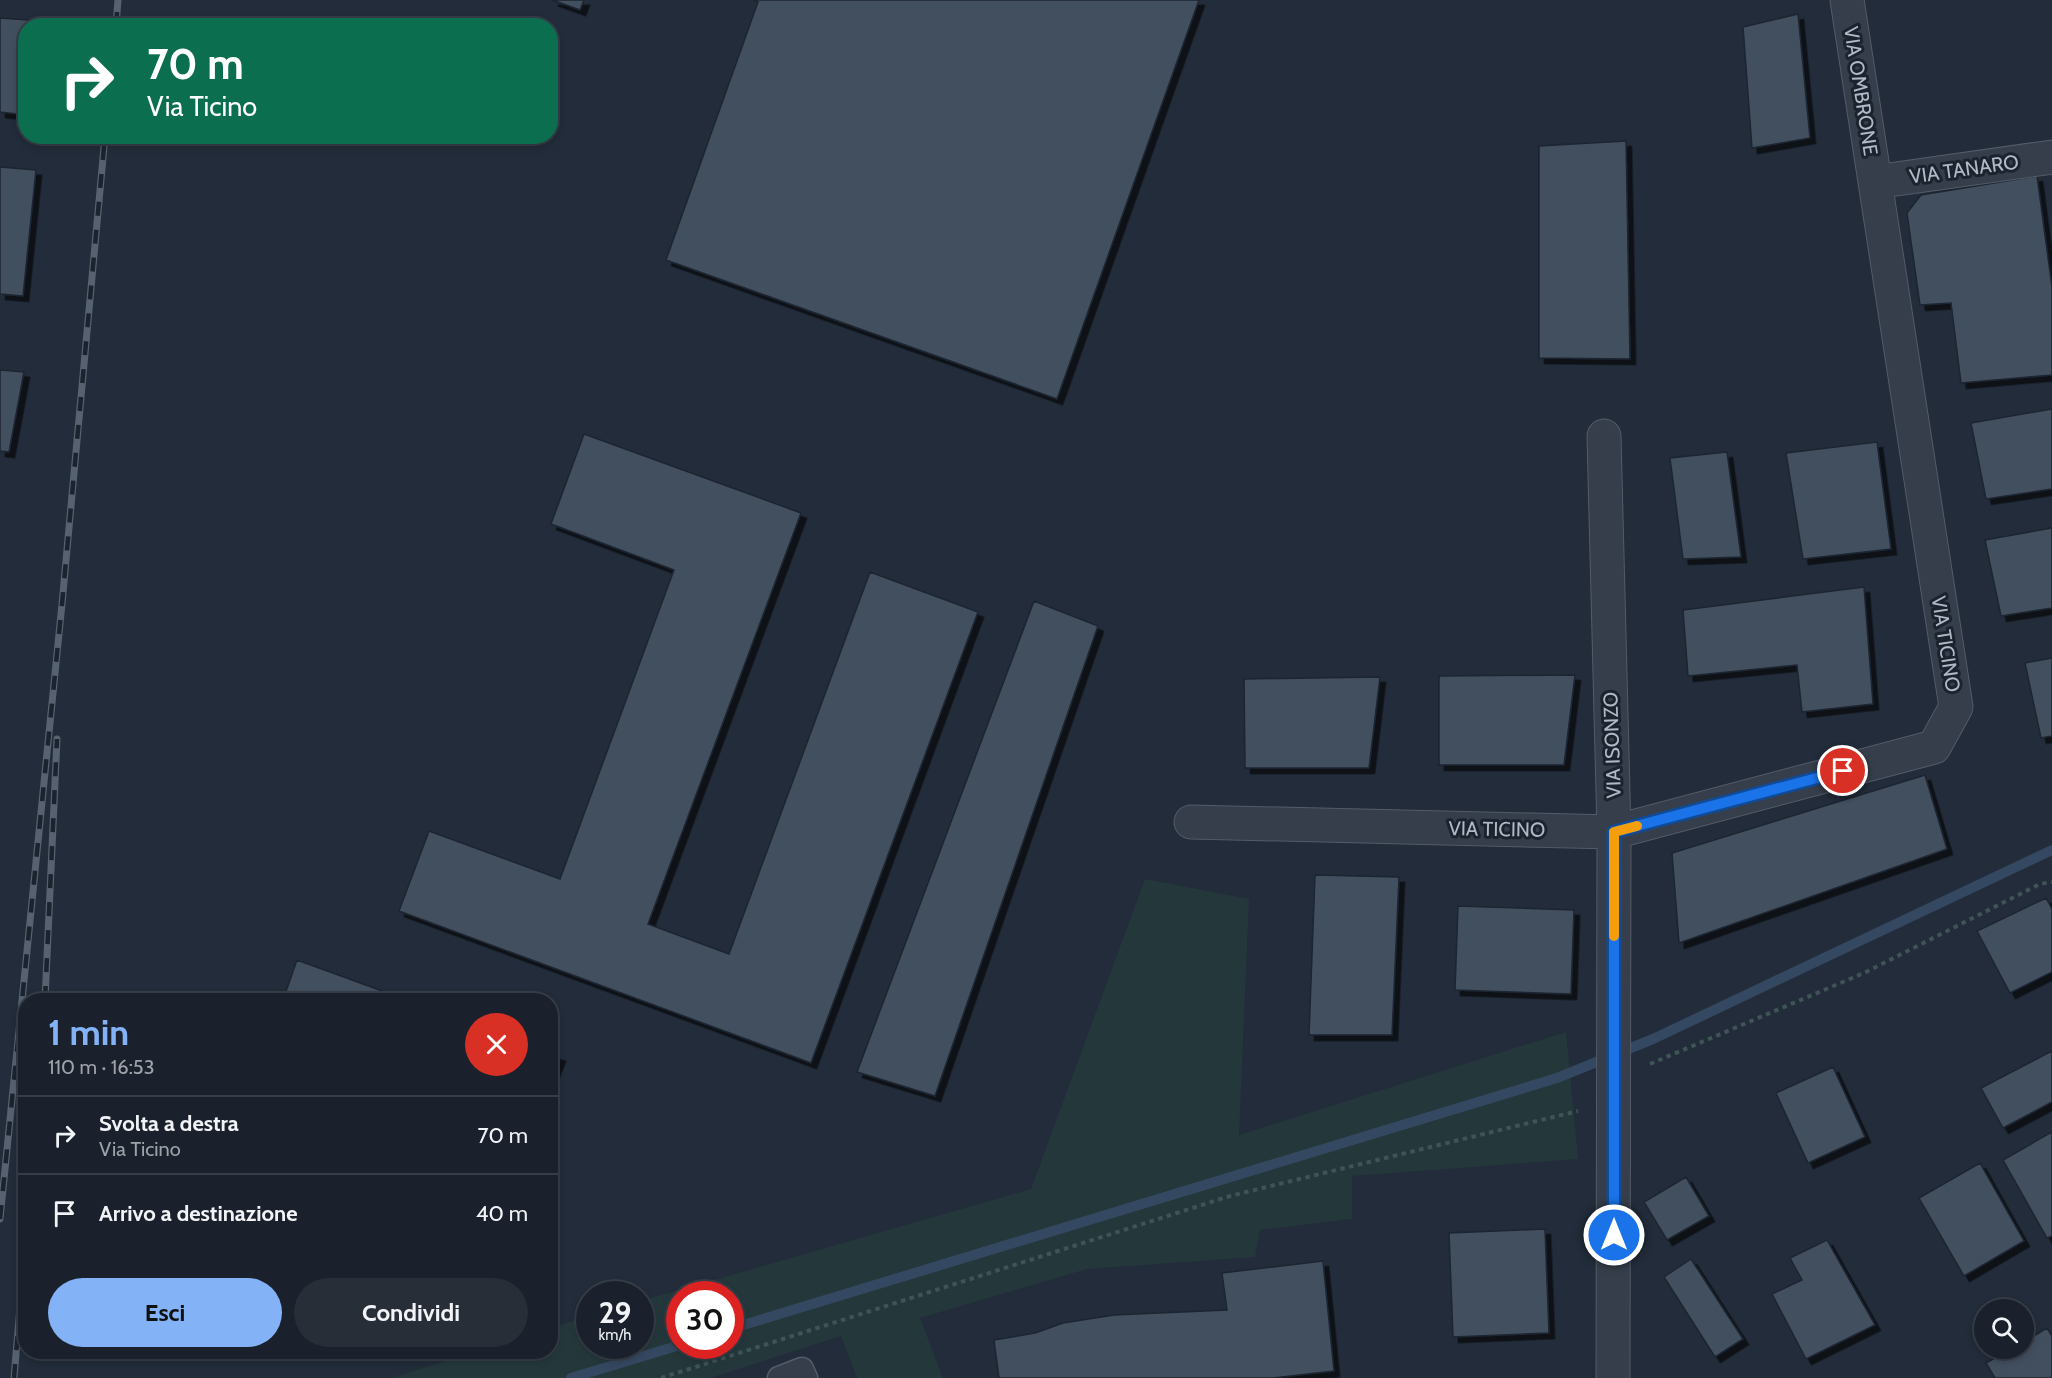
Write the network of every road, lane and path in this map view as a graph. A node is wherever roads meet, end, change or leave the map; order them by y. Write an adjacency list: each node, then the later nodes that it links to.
1 (1847, 0): 3 (street, VIA OMBRONE)
2 (2052, 157): 3 (street, VIA TANARO)
3 (1875, 182): 6 (street, VIA TICINO)
4 (1604, 436): 6 (street, VIA ISONZO)
5 (1191, 822): 6 (street, VIA TICINO)
6 (1614, 832): 8 (street, VIA ISONZO)
7 (2052, 882): 8 (path)
8 (1614, 1082): 9 (path); 12 (street, VIA ISONZO)
9 (661, 1378)
10 (779, 1378): 11 (lane)
11 (806, 1378)
12 (1613, 1378)

